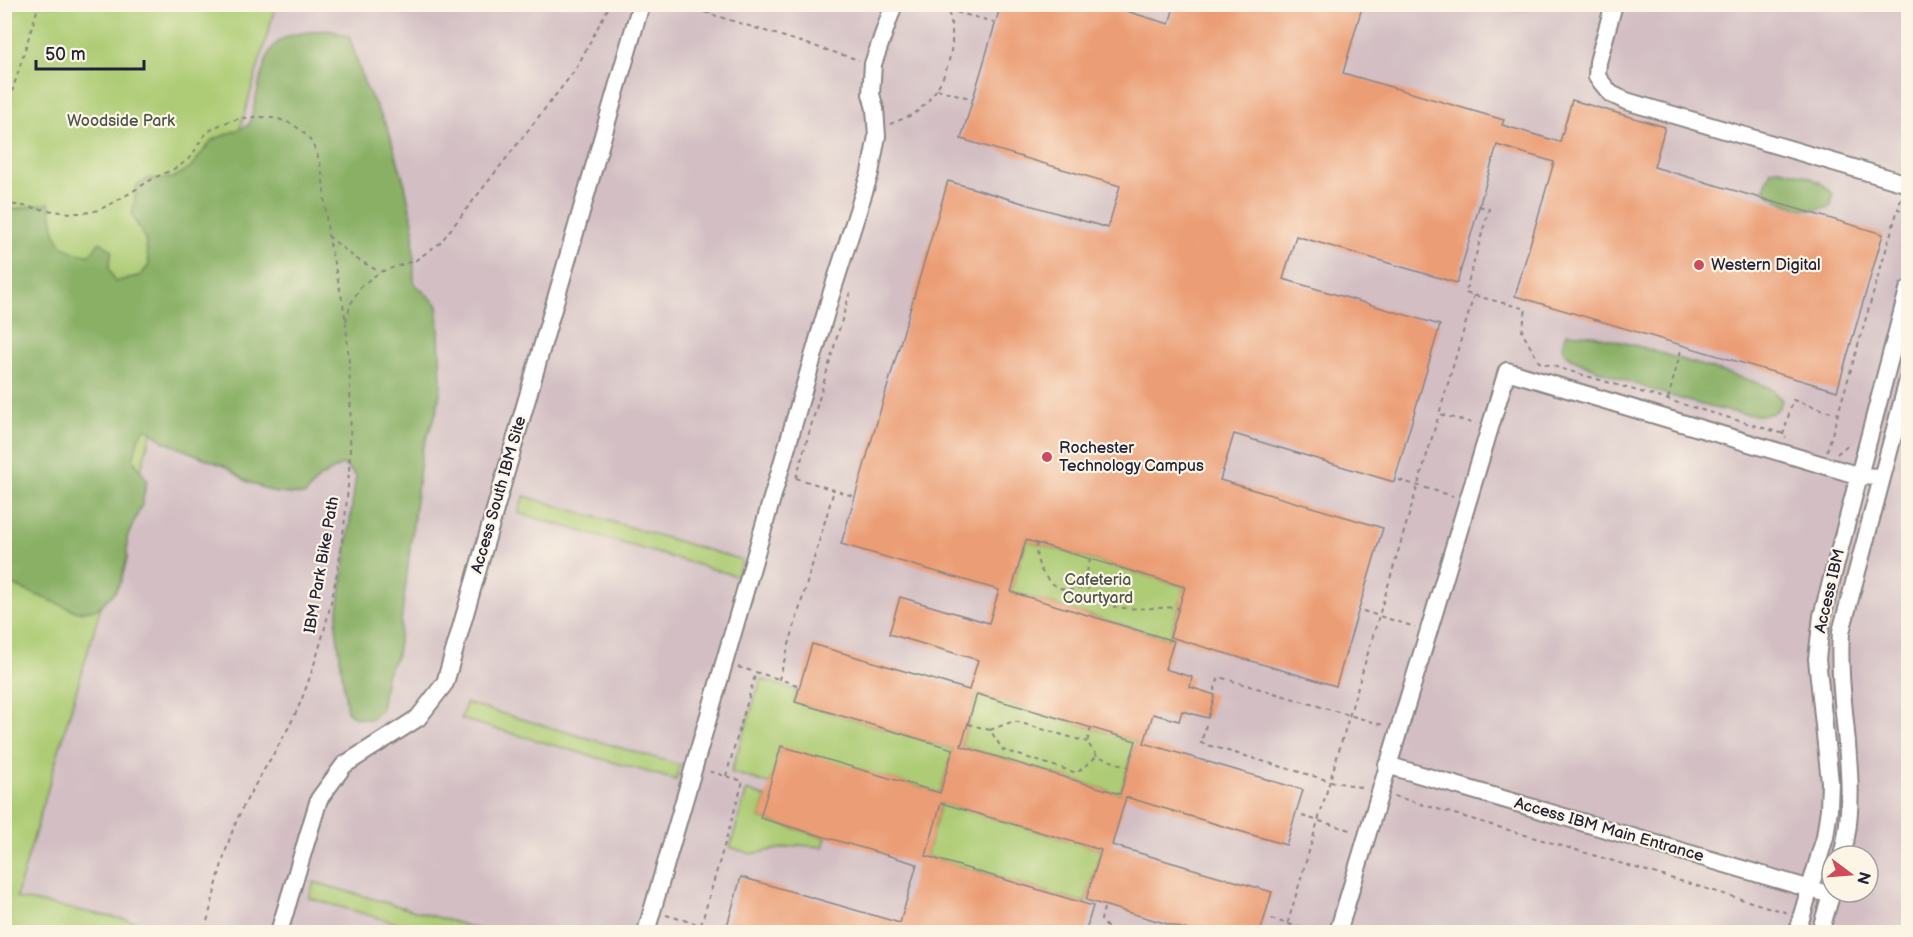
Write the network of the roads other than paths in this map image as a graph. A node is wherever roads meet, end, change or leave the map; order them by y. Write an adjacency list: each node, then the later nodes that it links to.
1 (641, 4): 15 (street, Access South IBM Site)
2 (894, 4): 16 (street)
3 (1614, 4): 4 (street)
4 (1908, 184)
5 (1908, 290): 7 (street, Access IBM)
6 (1908, 380): 8 (street, Access IBM)
7 (1860, 476): 8 (street); 9 (street); 11 (street, Access IBM)
8 (1881, 477): 10 (street, Access IBM)
9 (1388, 765): 11 (street, Access IBM Main Entrance); 17 (street)
10 (1844, 844)
11 (1810, 889): 12 (street, Access IBM Main Entrance); 14 (street, Access IBM)
12 (1820, 891)
13 (1829, 904): 18 (street)
14 (1800, 925)
15 (279, 933)
16 (646, 933)
17 (1338, 933)
18 (1820, 933)

